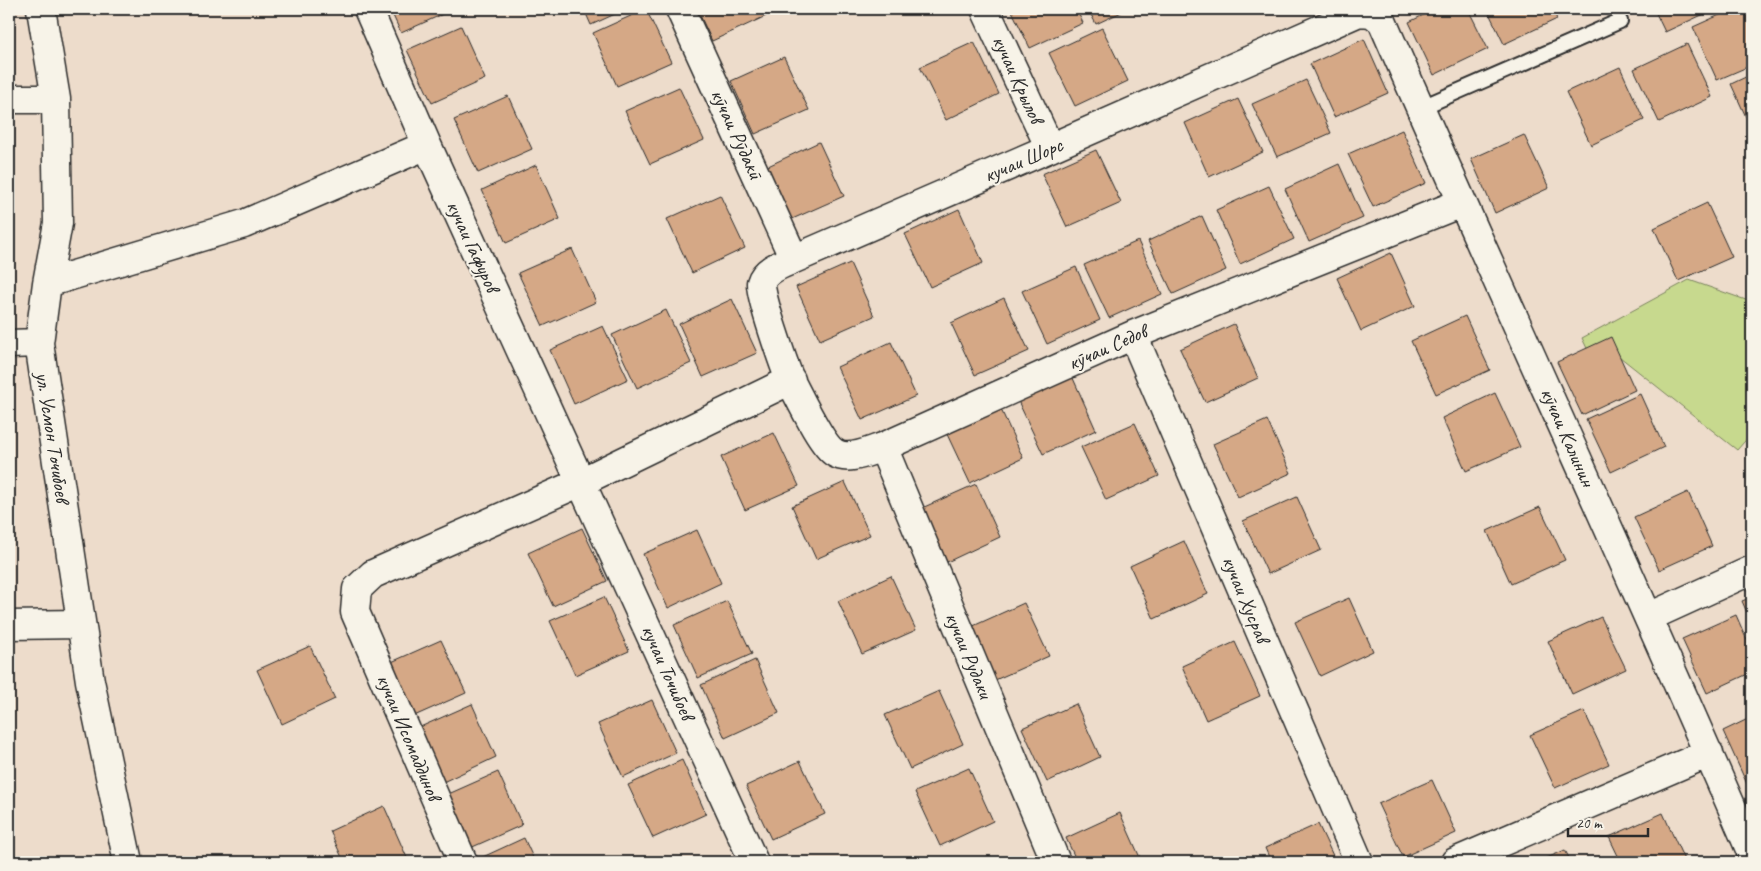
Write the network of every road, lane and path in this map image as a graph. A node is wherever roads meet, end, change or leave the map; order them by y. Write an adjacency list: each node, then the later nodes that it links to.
1 (40, 9): 8 (street, ул. Усмон Точибоев)
2 (368, 9): 10 (street, кучаи Гафуров)
3 (680, 9): 13 (street, кӯчаи Рӯдакӣ)
4 (985, 9): 11 (street, кучаи Крылов)
5 (1382, 21): 9 (street, кӯчаи Калинин); 11 (street, кучаи Шорс)
6 (1620, 21): 9 (lane)
7 (9, 99): 8 (street)
8 (56, 99): 14 (street, ул. Усмон Точибоев)
9 (1420, 108): 12 (street, кӯчаи Калинин)
10 (427, 145): 14 (street); 20 (street, кучаи Гафуров)
11 (1050, 148): 13 (street, кучаи Шорс)
12 (1461, 202): 15 (street, кӯчаи Седов); 22 (street, кӯчаи Калинин)
13 (794, 259): 18 (street, кучаи Шорс)
14 (47, 282): 16 (street, ул. Усмон Точибоев)
15 (1133, 335): 19 (street, кӯчаи Седов); 31 (street, кучаи Хусрав)
16 (39, 343): 17 (street); 23 (street, ул. Усмон Точибоев)
17 (9, 344)
18 (791, 380): 19 (street, кӯчаи Седов); 20 (street)
19 (883, 447): 30 (street, кучаи Рудаки)
20 (581, 482): 28 (street, кучаи Исомаддинов); 29 (street, кучаи Точибоев)
21 (1752, 570): 22 (street)
22 (1649, 617): 25 (street, кӯчаи Калинин)
23 (81, 624): 24 (street); 27 (street, ул. Усмон Точибоев)
24 (9, 625)
25 (1709, 753): 26 (street, кӯчаи Калинин); 32 (street)
26 (1752, 854)
27 (128, 862)
28 (464, 862)
29 (754, 862)
30 (1056, 862)
31 (1359, 862)
32 (1456, 862)

